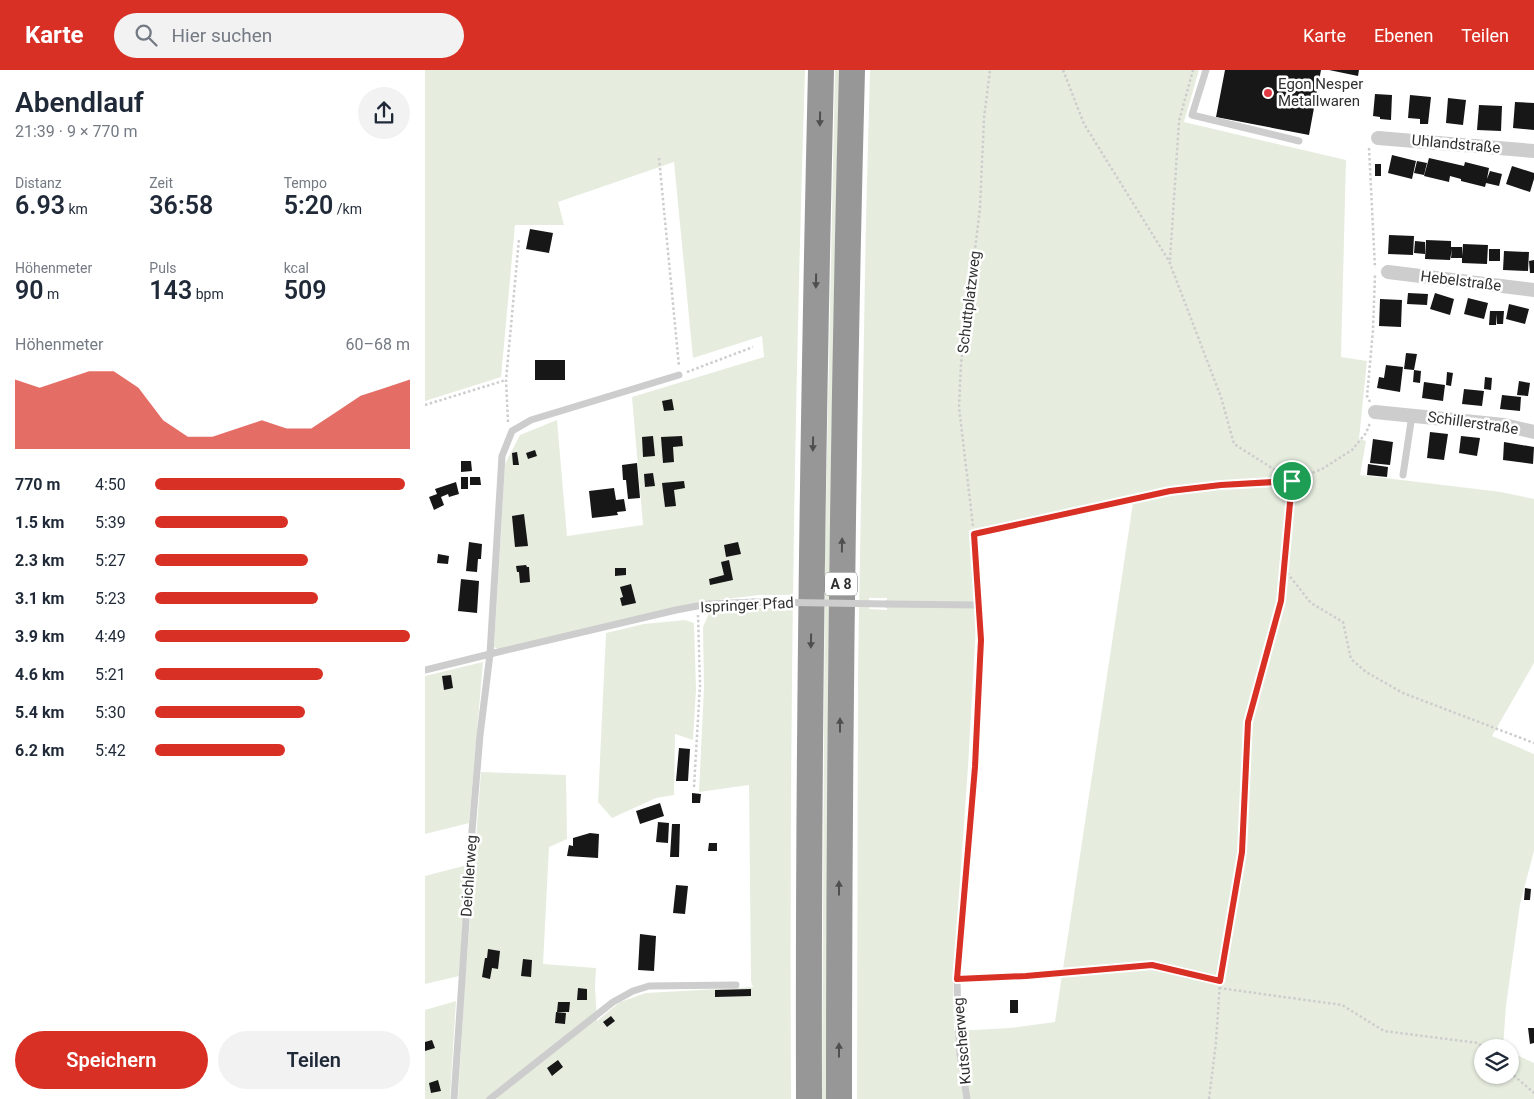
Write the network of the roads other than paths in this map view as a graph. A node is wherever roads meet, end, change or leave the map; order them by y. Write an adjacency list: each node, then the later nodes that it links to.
1 (821, 70): 21 (highway, A 8, one-way to 21)
2 (852, 70): 22 (highway, A 8, one-way to 2)
3 (1205, 70): 5 (lane)
4 (1378, 138): 6 (street, Uhlandstraße)
5 (1299, 141)
6 (1534, 151)
7 (1388, 272): 8 (street, Hebelstraße)
8 (1534, 290)
9 (679, 375): 16 (lane)
10 (1375, 412): 11 (street, Schillerstraße)
11 (1412, 415): 12 (street, Schillerstraße); 13 (lane, Schillerstraße)
12 (1534, 432)
13 (1403, 475)
14 (974, 534): 15 (lane, Kutscherweg)
15 (979, 605): 16 (lane, Ispringer Pfad, bridge); 23 (lane, Kutscherweg)
16 (490, 654): 17 (lane, Ispringer Pfad); 19 (lane, Deichlerweg)
17 (425, 670)
18 (736, 984): 20 (lane)
19 (454, 1099)
20 (490, 1099)
21 (809, 1099)
22 (839, 1099)
23 (967, 1099)

